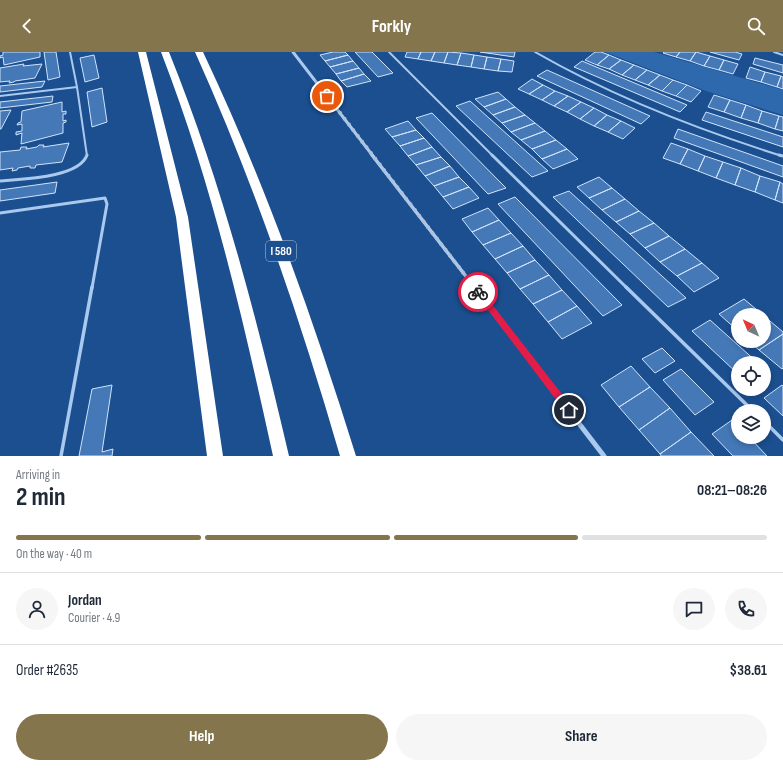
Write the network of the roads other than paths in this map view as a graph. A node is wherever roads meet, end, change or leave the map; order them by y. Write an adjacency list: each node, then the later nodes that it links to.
1 (70, 52): 10 (lane)
2 (142, 52): 19 (highway)
3 (165, 52): 20 (highway)
4 (199, 52): 21 (highway, I 580)
5 (292, 52): 22 (street)
6 (389, 52): 15 (lane)
7 (535, 52): 12 (lane)
8 (774, 52): 9 (lane)
9 (783, 55)
10 (77, 87): 11 (lane); 13 (lane)
11 (0, 96)
12 (783, 156)
13 (0, 181)
14 (0, 213): 18 (lane)
15 (746, 404)
16 (771, 428): 17 (lane)
17 (783, 440)
18 (61, 456)
19 (215, 456)
20 (281, 456)
21 (348, 456)
22 (604, 456)

